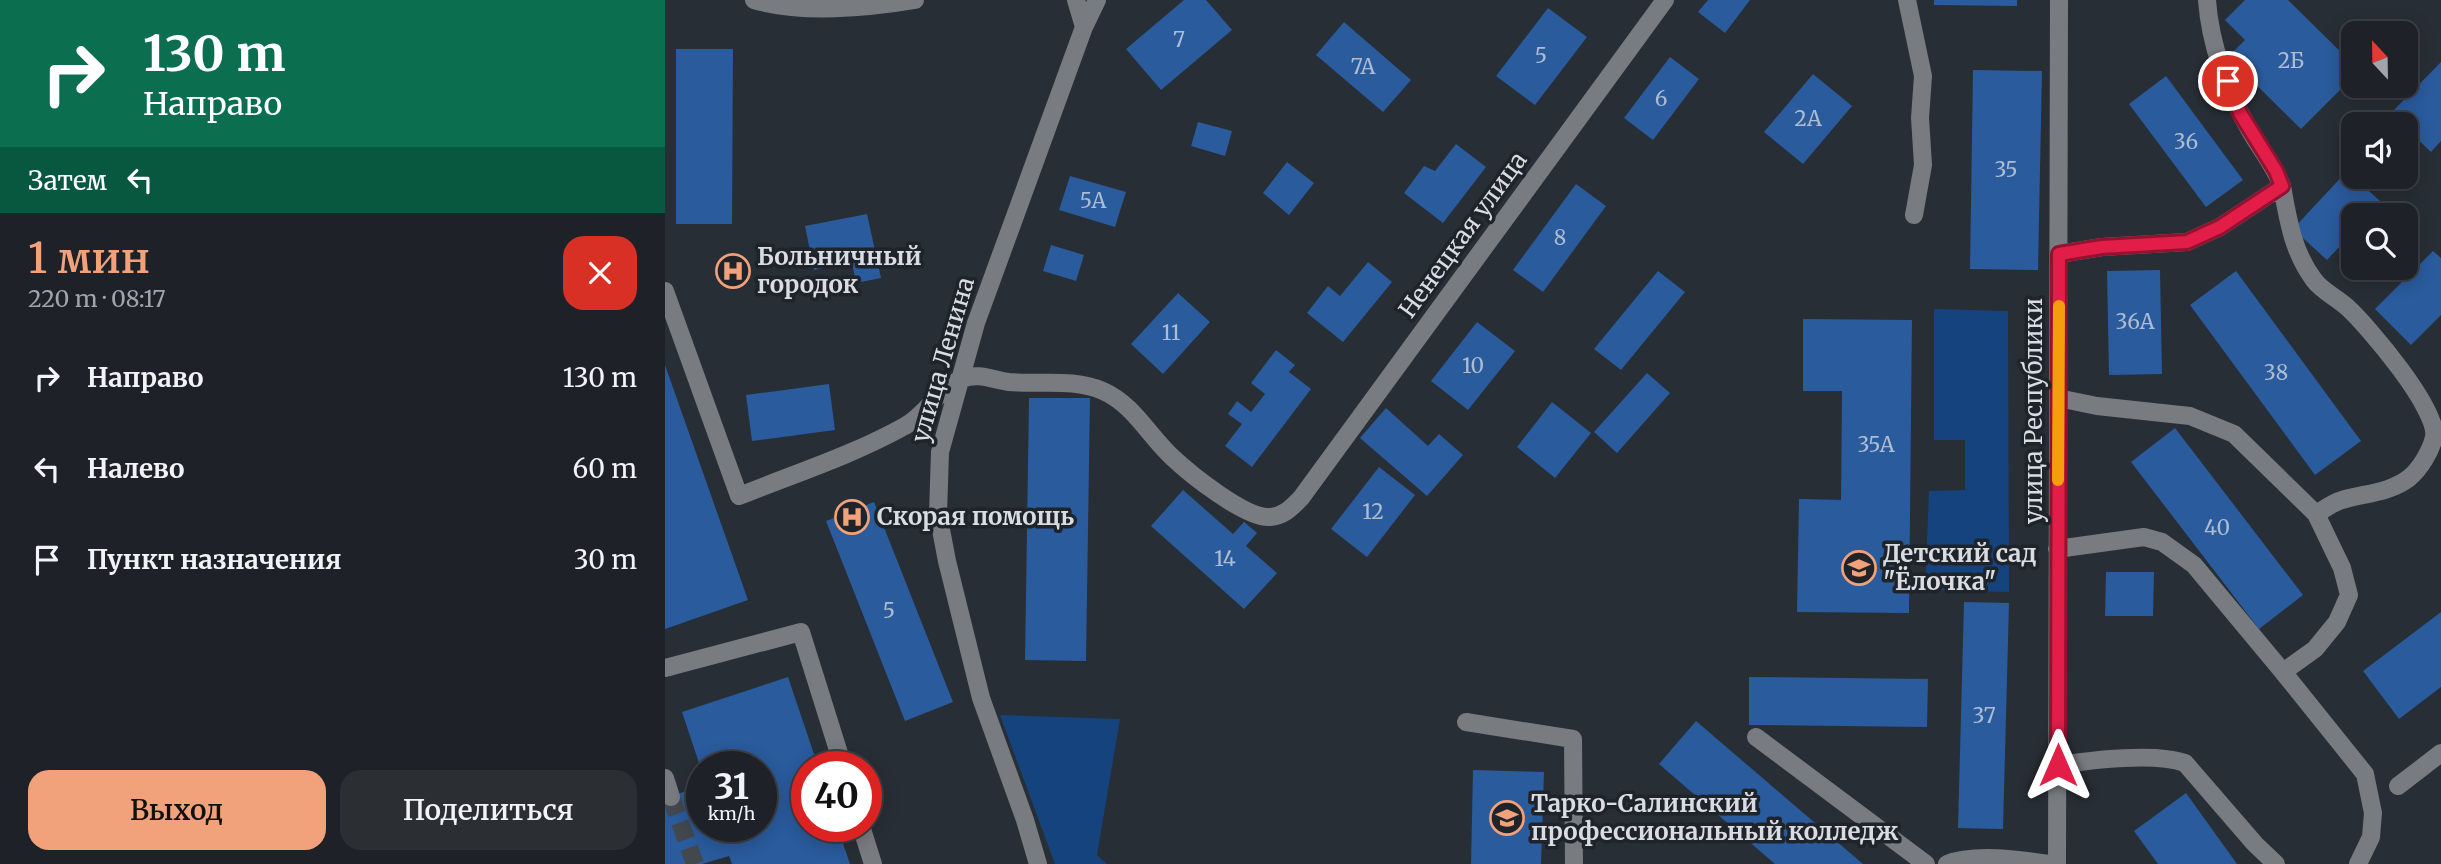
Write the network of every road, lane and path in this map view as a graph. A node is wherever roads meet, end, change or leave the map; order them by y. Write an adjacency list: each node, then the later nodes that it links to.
1 (754, 0): 2 (street)
2 (915, 0)
3 (1076, 0): 9 (street)
4 (1097, 0): 9 (street, улица Ленина)
5 (1665, 0): 14 (street, Ненецкая улица)
6 (1906, 0): 11 (street)
7 (2059, 0): 12 (street, улица Республики)
8 (2207, 0): 10 (street)
9 (1084, 27): 14 (street, улица Ленина)
10 (2282, 186): 12 (street); 16 (street)
11 (1914, 215)
12 (2059, 254): 15 (street, улица Республики)
13 (665, 291): 14 (street)
14 (961, 379): 30 (street, улица Ленина)
15 (2058, 398): 16 (street); 17 (street, улица Республики)
16 (2316, 514): 19 (street)
17 (2057, 549): 19 (street); 24 (street, улица Республики)
18 (665, 668): 22 (street)
19 (2283, 672): 37 (street)
20 (1466, 722): 31 (street)
21 (1756, 737): 32 (street)
22 (838, 751)
23 (2441, 752): 26 (street)
24 (2058, 765): 35 (street, улица Республики); 36 (street)
25 (665, 778): 27 (street)
26 (2398, 786)
27 (671, 797)
28 (866, 842): 29 (street)
29 (873, 864)
30 (1038, 864)
31 (1574, 864)
32 (1926, 864)
33 (1947, 864): 34 (street)
34 (2050, 864)
35 (2056, 864)
36 (2276, 864)
37 (2358, 864)

